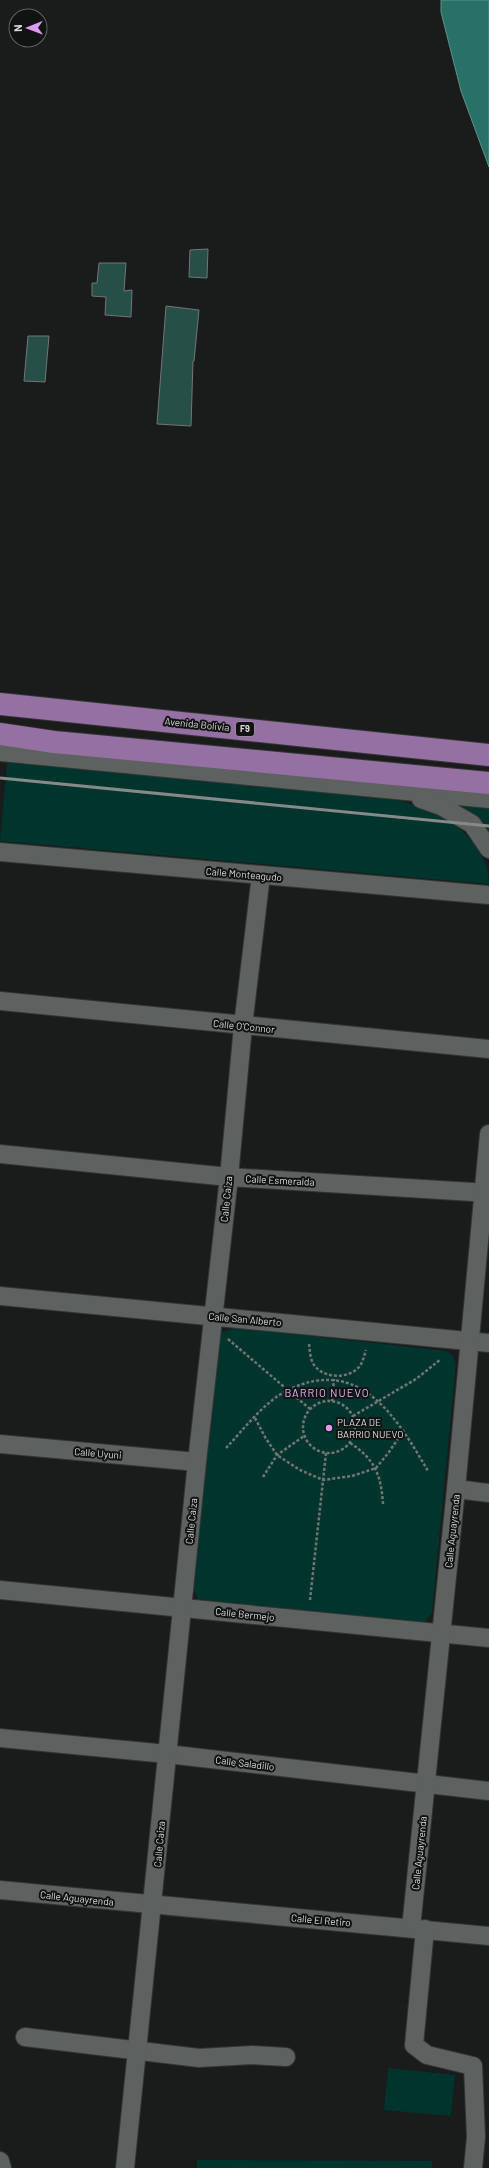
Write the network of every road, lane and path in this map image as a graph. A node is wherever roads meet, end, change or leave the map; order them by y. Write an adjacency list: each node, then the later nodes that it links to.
1 (0, 704): 4 (highway, Avenida Bolivia / F9)
2 (0, 734): 5 (highway)
3 (0, 752): 6 (street)
4 (489, 755)
5 (489, 783)
6 (393, 790): 7 (street); 8 (street)
7 (489, 799)
8 (489, 849)
9 (0, 852): 10 (street, Calle Monteagudo)
10 (261, 875): 11 (street, Calle Monteagudo); 13 (street, Calle Caiza)
11 (489, 895)
12 (0, 1002): 13 (street, Calle O'Connor)
13 (243, 1026): 14 (street, Calle O'Connor); 17 (street, Calle Caiza)
14 (489, 1049)
15 (489, 1134): 18 (street, Calle Aguayrenda)
16 (0, 1154): 17 (street, Calle Esmeralda)
17 (229, 1177): 18 (street, Calle Esmeralda); 20 (street, Calle Caiza)
18 (486, 1192): 22 (street, Calle Aguayrenda)
19 (0, 1296): 20 (street, Calle San Alberto)
20 (213, 1316): 22 (street, Calle San Alberto); 41 (street, Calle Caiza)
21 (226, 1338): 28 (path)
22 (470, 1341): 23 (street, Calle San Alberto); 46 (street, Calle Aguayrenda)
23 (489, 1343)
24 (309, 1344): 27 (path)
25 (366, 1350): 27 (path)
26 (441, 1359): 30 (path)
27 (334, 1378): 28 (path); 29 (path); 30 (path)
28 (288, 1390): 31 (path); 33 (path)
29 (332, 1400): 31 (path); 32 (path)
30 (379, 1402): 32 (path); 34 (path)
31 (310, 1409): 35 (path)
32 (353, 1416): 36 (path)
33 (255, 1418): 38 (path); 40 (path)
34 (404, 1430): 42 (path); 43 (path)
35 (304, 1436): 39 (path); 40 (path)
36 (350, 1443): 39 (path); 42 (path)
37 (0, 1444): 41 (street, Calle Uyuni)
38 (226, 1448)
39 (326, 1453): 45 (path)
40 (277, 1455): 44 (path); 45 (path)
41 (197, 1462): 51 (street, Calle Caiza)
42 (376, 1468): 45 (path); 48 (path)
43 (428, 1471)
44 (263, 1477)
45 (323, 1480): 50 (path)
46 (456, 1490): 47 (street); 52 (street, Calle Aguayrenda)
47 (489, 1493)
48 (382, 1504)
49 (0, 1590): 51 (street, Calle Bermejo)
50 (310, 1600)
51 (183, 1608): 52 (street, Calle Bermejo); 55 (street, Calle Caiza)
52 (440, 1634): 53 (street, Calle Bermejo); 56 (street, Calle Aguayrenda)
53 (489, 1638)
54 (0, 1738): 55 (street, Calle Saladillo)
55 (167, 1754): 56 (street, Calle Saladillo); 59 (street, Calle Caiza)
56 (426, 1784): 57 (street, Calle Saladillo); 60 (street, Calle Aguayrenda)
57 (489, 1791)
58 (0, 1890): 59 (street, Calle Aguayrenda)
59 (153, 1905): 60 (street, Calle El Retiro); 63 (street, Calle Caiza)
60 (418, 1929): 61 (street, Calle El Retiro); 68 (street, Calle Aguayrenda)
61 (489, 1936)
62 (25, 2037): 63 (street)
63 (136, 2051): 64 (street); 67 (street, Calle Caiza)
64 (286, 2057)
65 (0, 2161): 66 (street)
66 (2, 2168)
67 (126, 2168)
68 (473, 2168)

